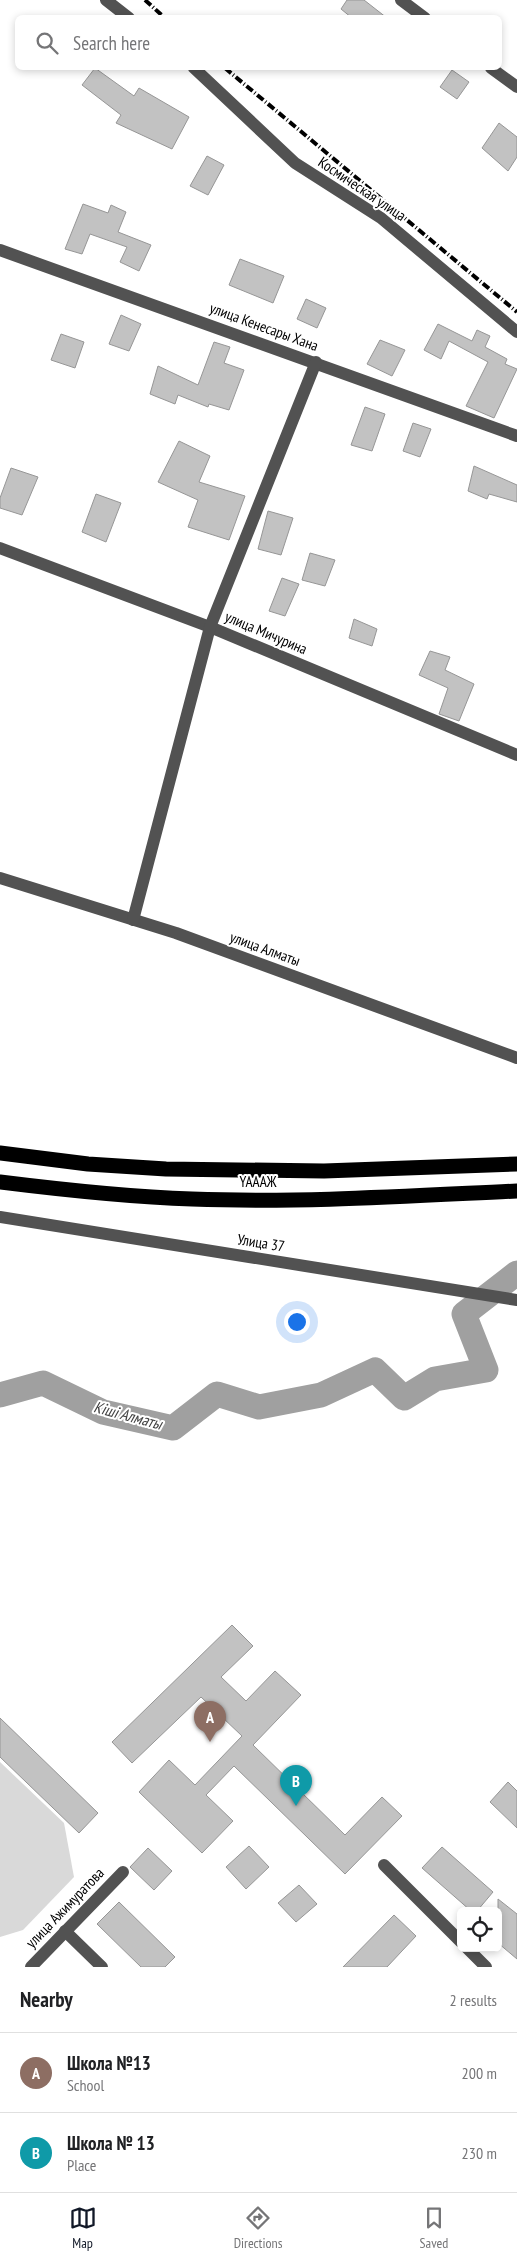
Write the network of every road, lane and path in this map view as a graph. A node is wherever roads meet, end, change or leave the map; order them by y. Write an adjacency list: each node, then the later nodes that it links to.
1 (106, 0): 3 (street)
2 (401, 0): 4 (street)
3 (125, 15)
4 (421, 15)
5 (196, 70): 9 (street, Космическая улица)
6 (494, 70): 7 (street)
7 (517, 87)
8 (0, 250): 10 (street, улица Кенесары Хана)
9 (517, 332)
10 (316, 362): 11 (street, улица Кенесары Хана); 13 (street)
11 (517, 436)
12 (0, 548): 13 (street, улица Мичурина)
13 (210, 627): 14 (street, улица Мичурина); 16 (street)
14 (517, 755)
15 (0, 878): 16 (street, улица Алматы)
16 (133, 920): 17 (street, улица Алматы)
17 (517, 1058)
18 (0, 1153): 19 (highway, ҮАААЖ)
19 (517, 1164)
20 (0, 1182): 21 (highway, ҮАААЖ)
21 (517, 1191)
22 (0, 1217): 23 (street, Улица 37)
23 (517, 1300)
24 (384, 1865): 27 (street)
25 (122, 1872): 26 (street, улица Ажимуратова)
26 (65, 1931): 29 (street, улица Ажимуратова); 30 (street)
27 (457, 1938)
28 (471, 1952): 31 (street)
29 (31, 1967)
30 (102, 1967)
31 (486, 1967)

